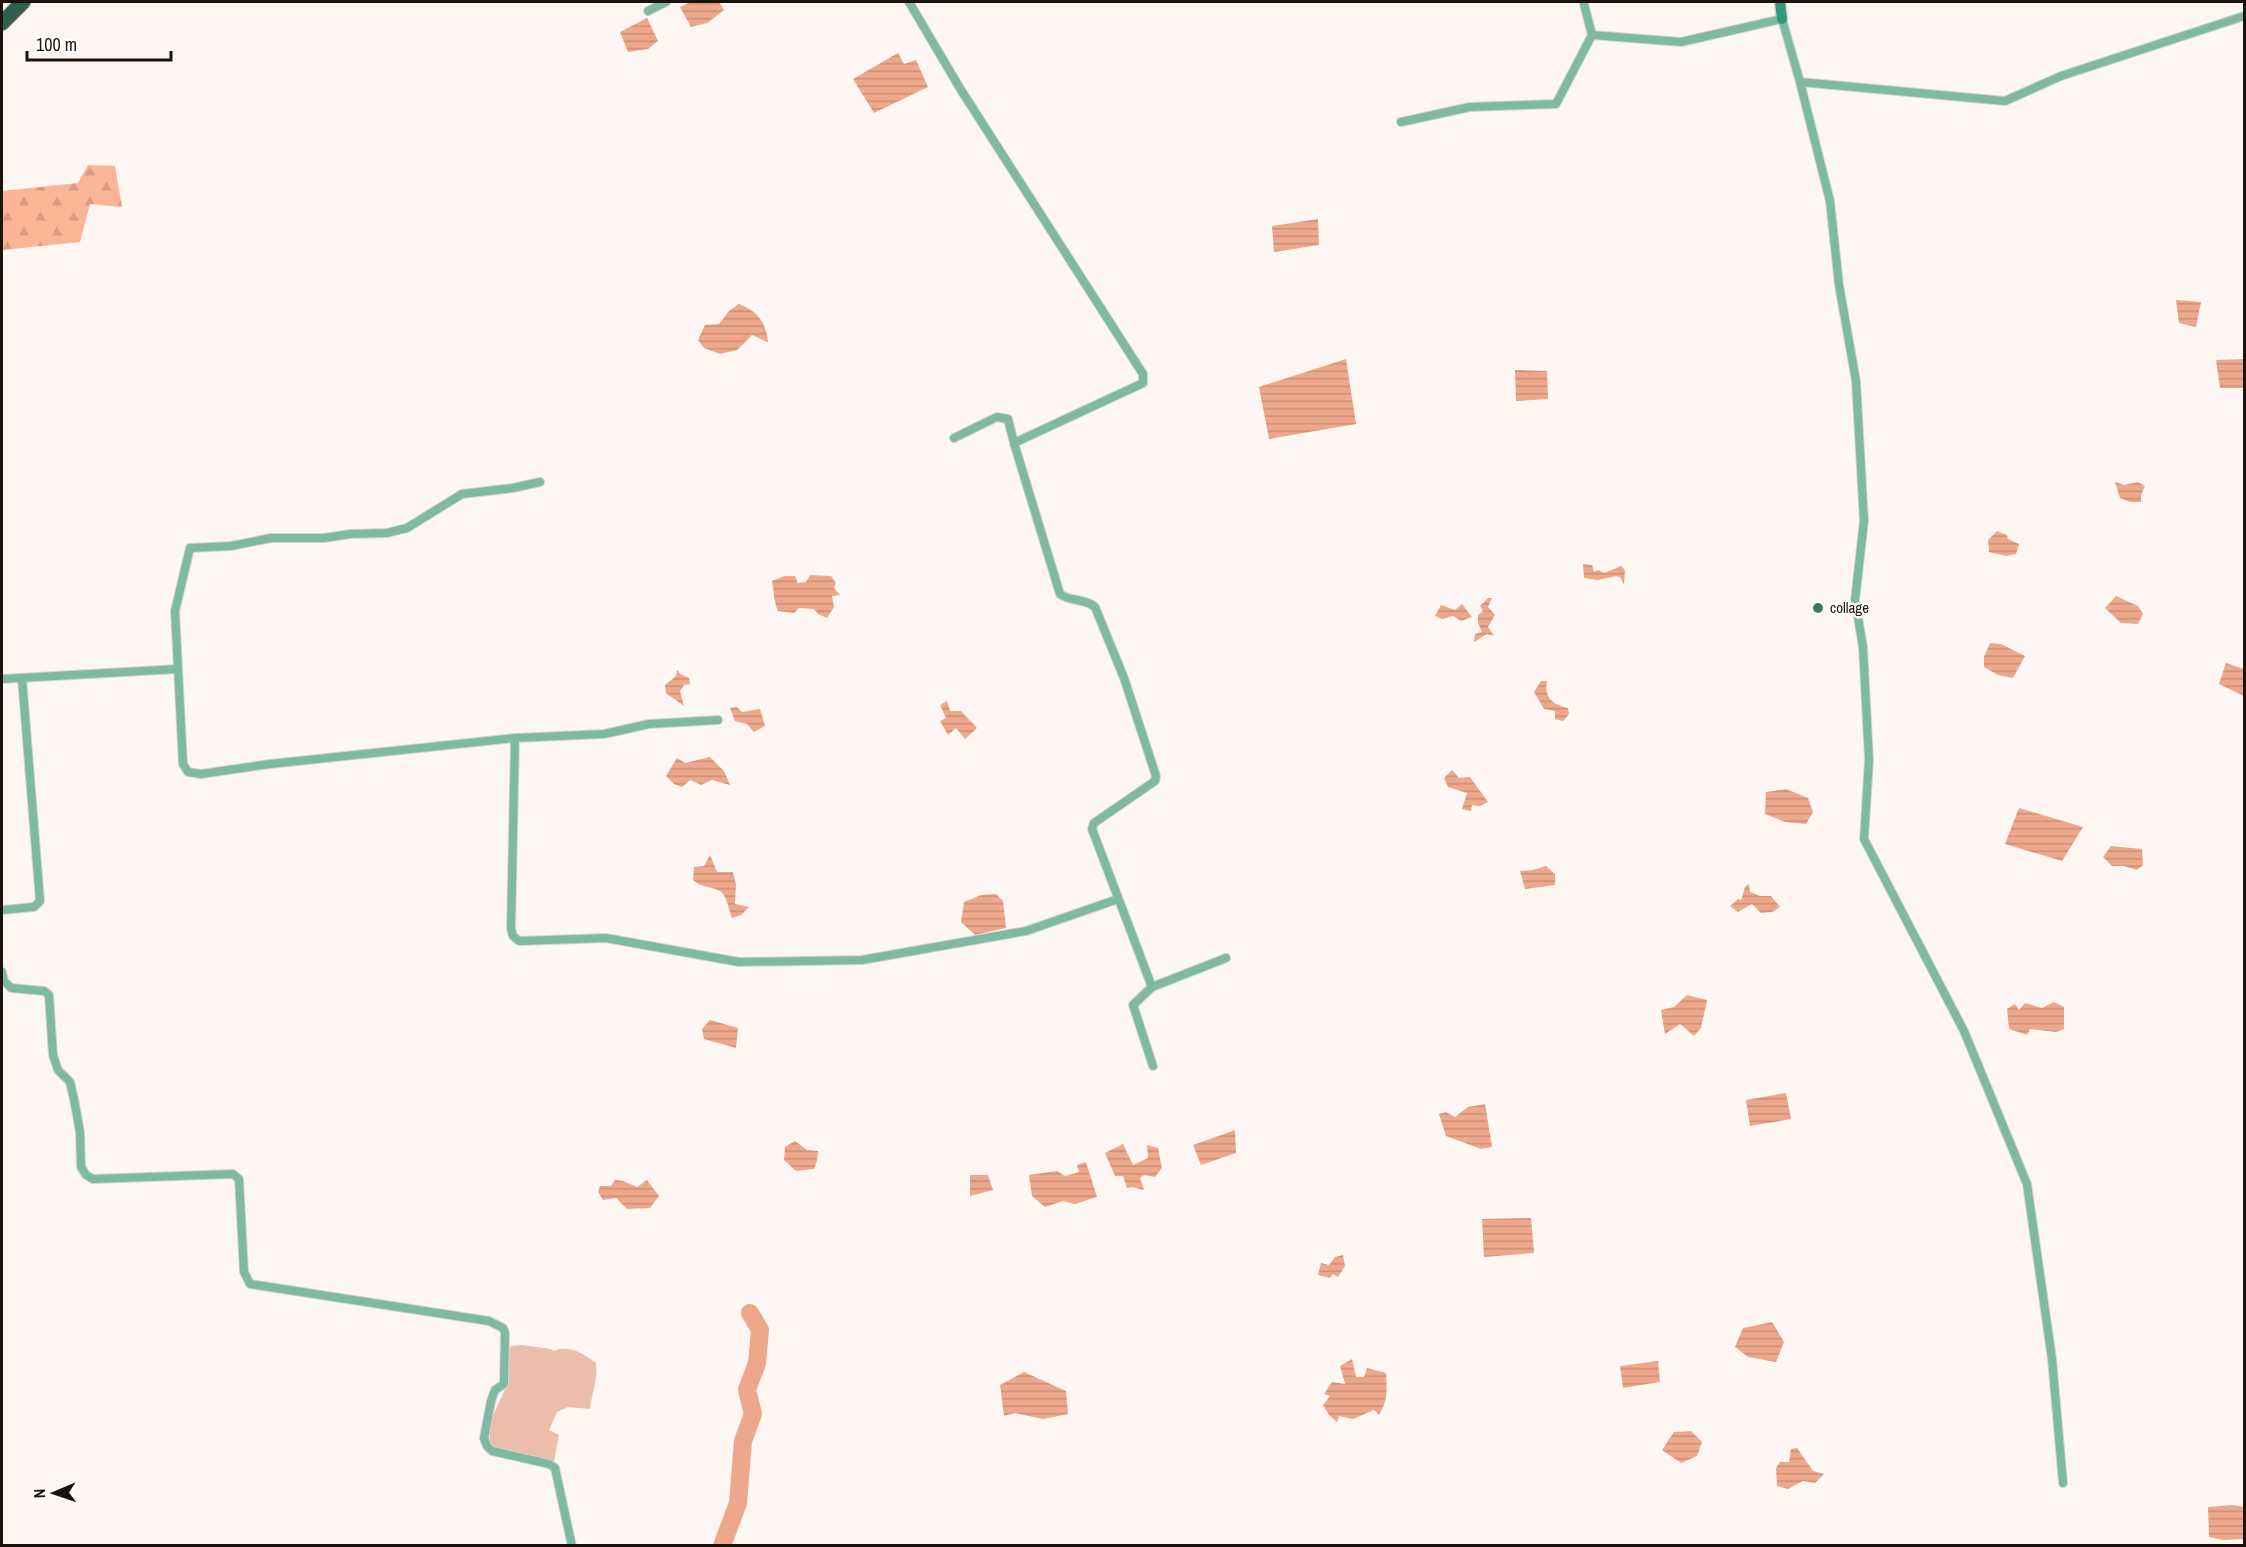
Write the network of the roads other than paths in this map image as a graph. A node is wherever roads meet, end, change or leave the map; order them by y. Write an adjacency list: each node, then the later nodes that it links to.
1 (23, 2): 9 (highway)
2 (666, 2): 6 (street)
3 (909, 2): 14 (street)
4 (1780, 2): 8 (main road)
5 (1584, 4): 10 (street)
6 (648, 11)
7 (2244, 16): 11 (street)
8 (1782, 19): 10 (street); 11 (street)
9 (2, 23)
10 (1592, 35): 12 (street)
11 (1800, 82): 27 (street)
12 (1401, 122)
13 (954, 438): 14 (street)
14 (1014, 443): 21 (street)
15 (540, 482): 16 (street)
16 (178, 669): 17 (street); 20 (street)
17 (22, 678): 18 (street); 22 (street)
18 (2, 679)
19 (718, 720): 20 (street)
20 (515, 738): 21 (street)
21 (1118, 899): 25 (street)
22 (2, 910)
23 (1226, 958): 25 (street)
24 (2, 972): 28 (street)
25 (1152, 987): 26 (street)
26 (1153, 1066)
27 (2063, 1482)
28 (572, 1545)

